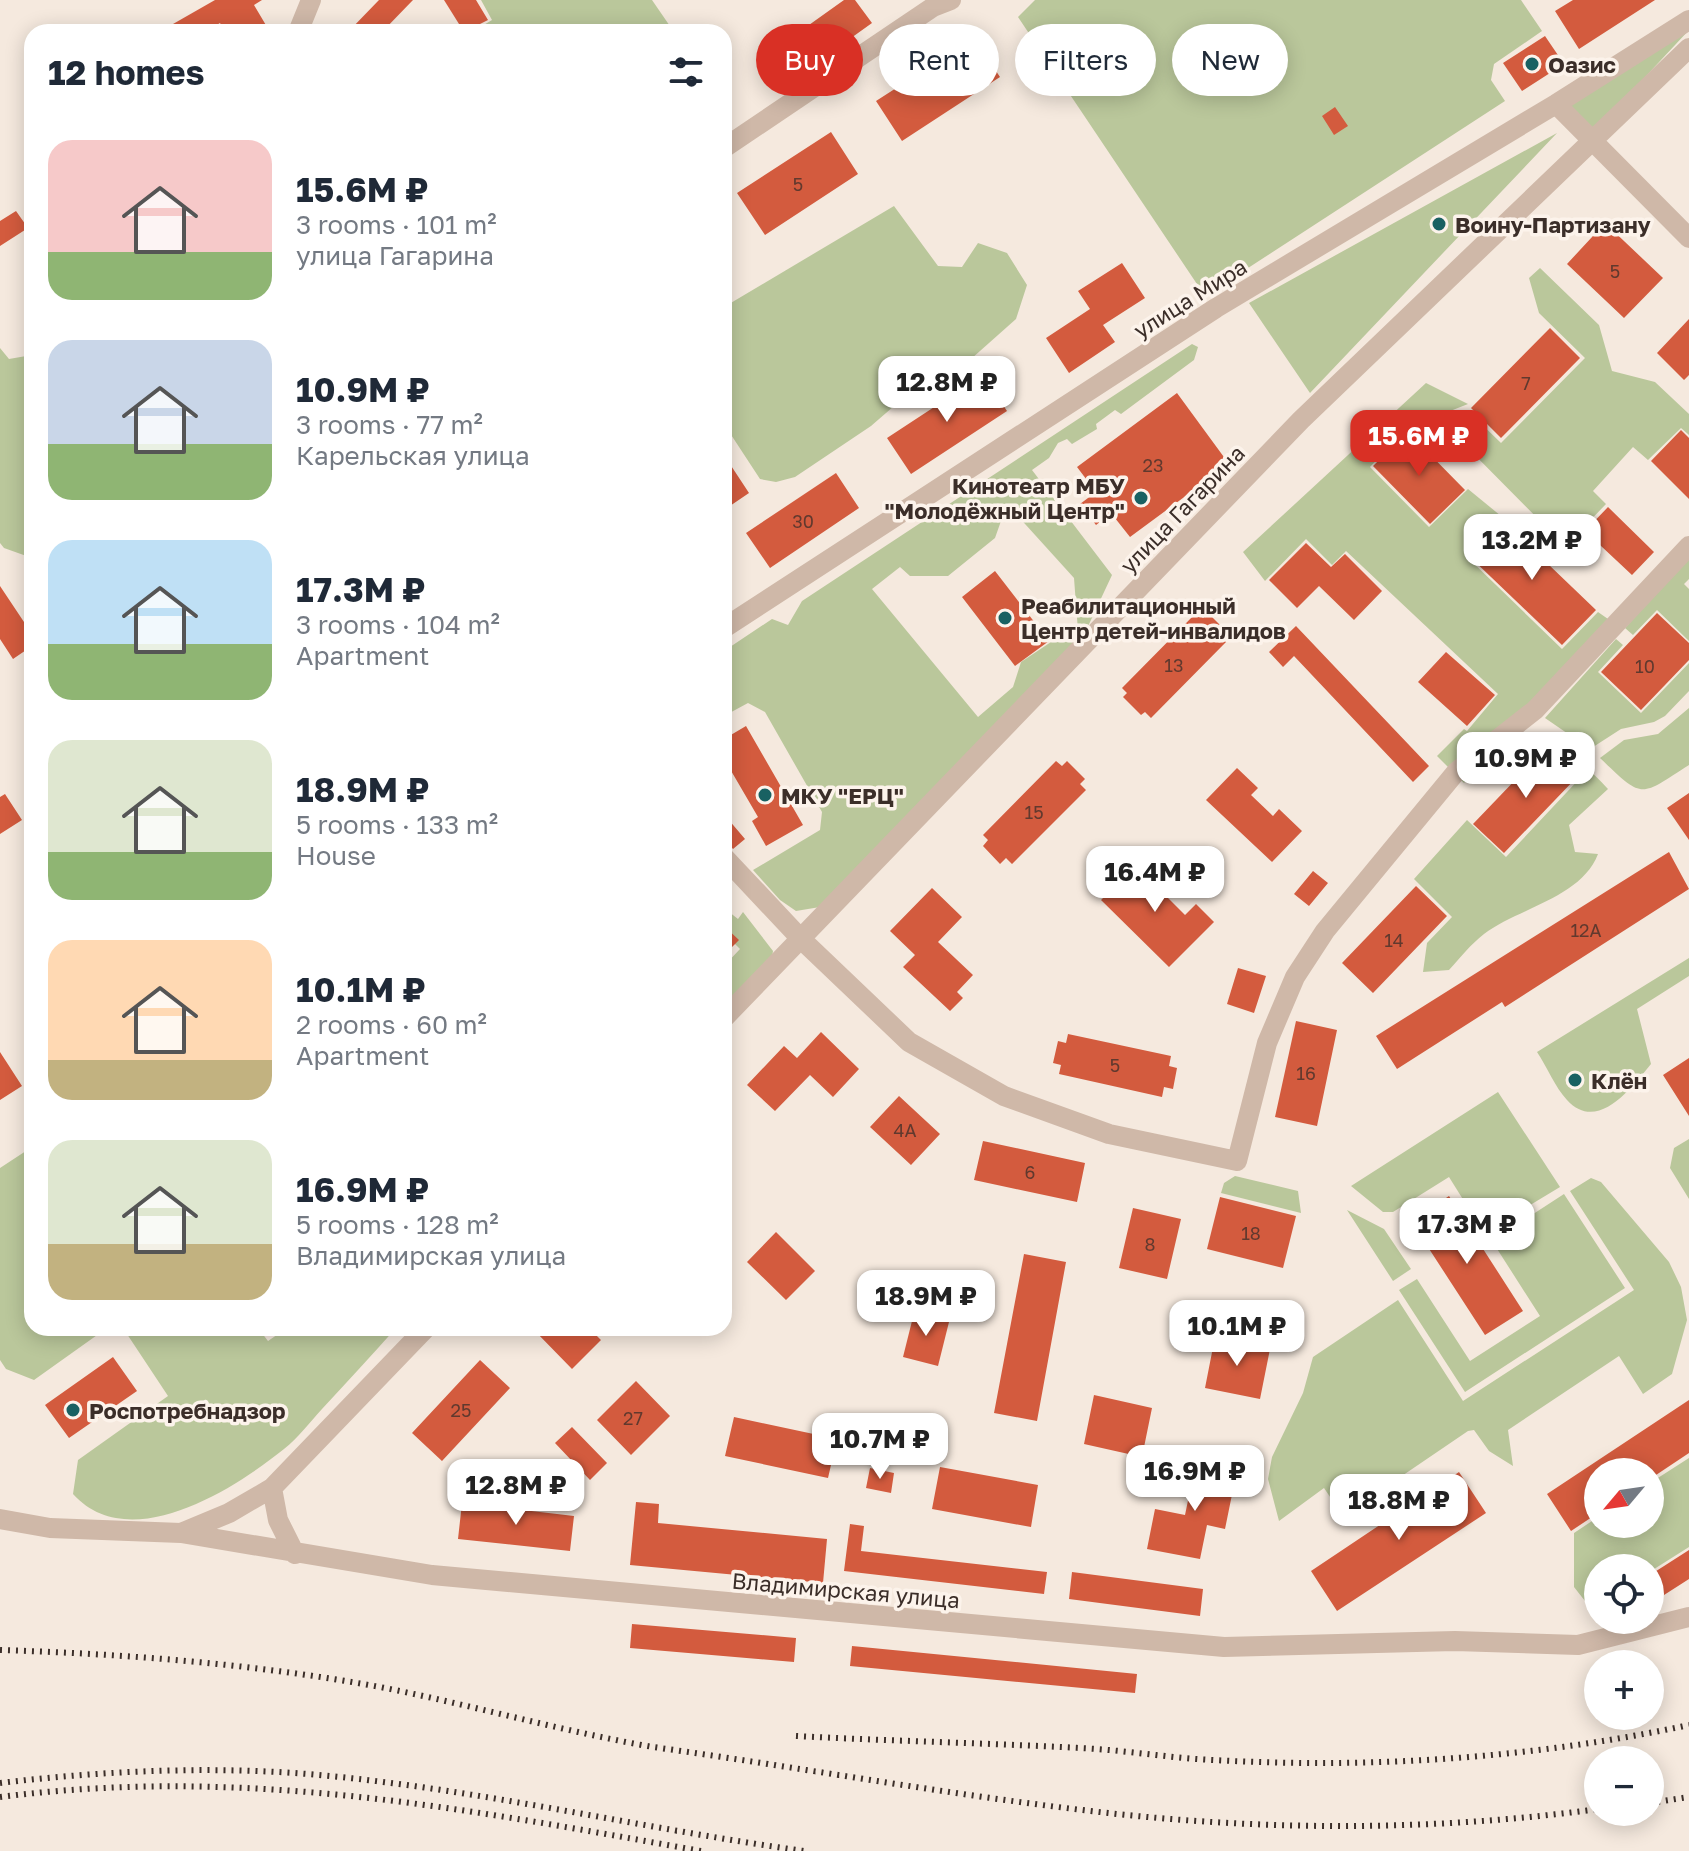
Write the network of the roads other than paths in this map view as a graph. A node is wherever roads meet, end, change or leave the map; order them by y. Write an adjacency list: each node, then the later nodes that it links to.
1 (311, 0): 4 (street)
2 (951, 0): 8 (street)
3 (1689, 20): 6 (street, улица Мира)
4 (301, 24)
5 (1689, 48): 7 (street, улица Гагарина)
6 (1556, 104): 7 (street); 11 (street, улица Мира)
7 (1591, 140): 9 (street); 13 (street, улица Гагарина)
8 (732, 143)
9 (1689, 238)
10 (1689, 546): 13 (street)
11 (732, 623)
12 (732, 866): 13 (street)
13 (801, 939): 14 (street, улица Гагарина)
14 (732, 1010)
15 (418, 1336): 16 (street)
16 (272, 1488): 18 (street); 19 (street)
17 (0, 1519): 18 (street, Владимирская улица)
18 (181, 1533): 19 (street, Владимирская улица)
19 (295, 1554): 20 (street, Владимирская улица)
20 (1689, 1617)

